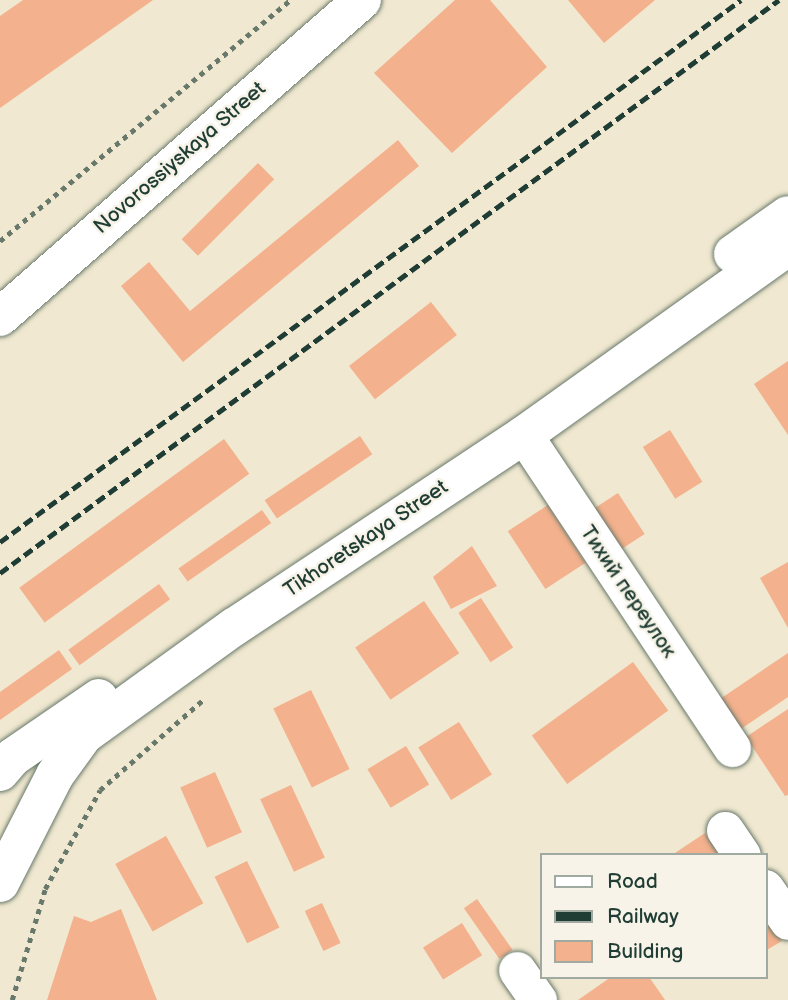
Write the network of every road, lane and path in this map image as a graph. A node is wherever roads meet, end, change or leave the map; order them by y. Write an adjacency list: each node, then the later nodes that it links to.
1 (290, 0): 4 (path)
2 (362, 0): 6 (main road, Novorossiyskaya Street)
3 (788, 215): 10 (main road, Tikhoretskaya Street)
4 (0, 241)
5 (788, 247): 7 (main road, Tikhoretskaya Street)
6 (0, 317)
7 (524, 435): 9 (lane, Тихий переулок); 11 (main road, Tikhoretskaya Street)
8 (212, 692): 15 (path)
9 (732, 748)
10 (0, 772)
11 (0, 883)
12 (767, 891): 13 (lane)
13 (788, 921)
14 (517, 970): 16 (lane)
15 (12, 1000)
16 (538, 1000)

